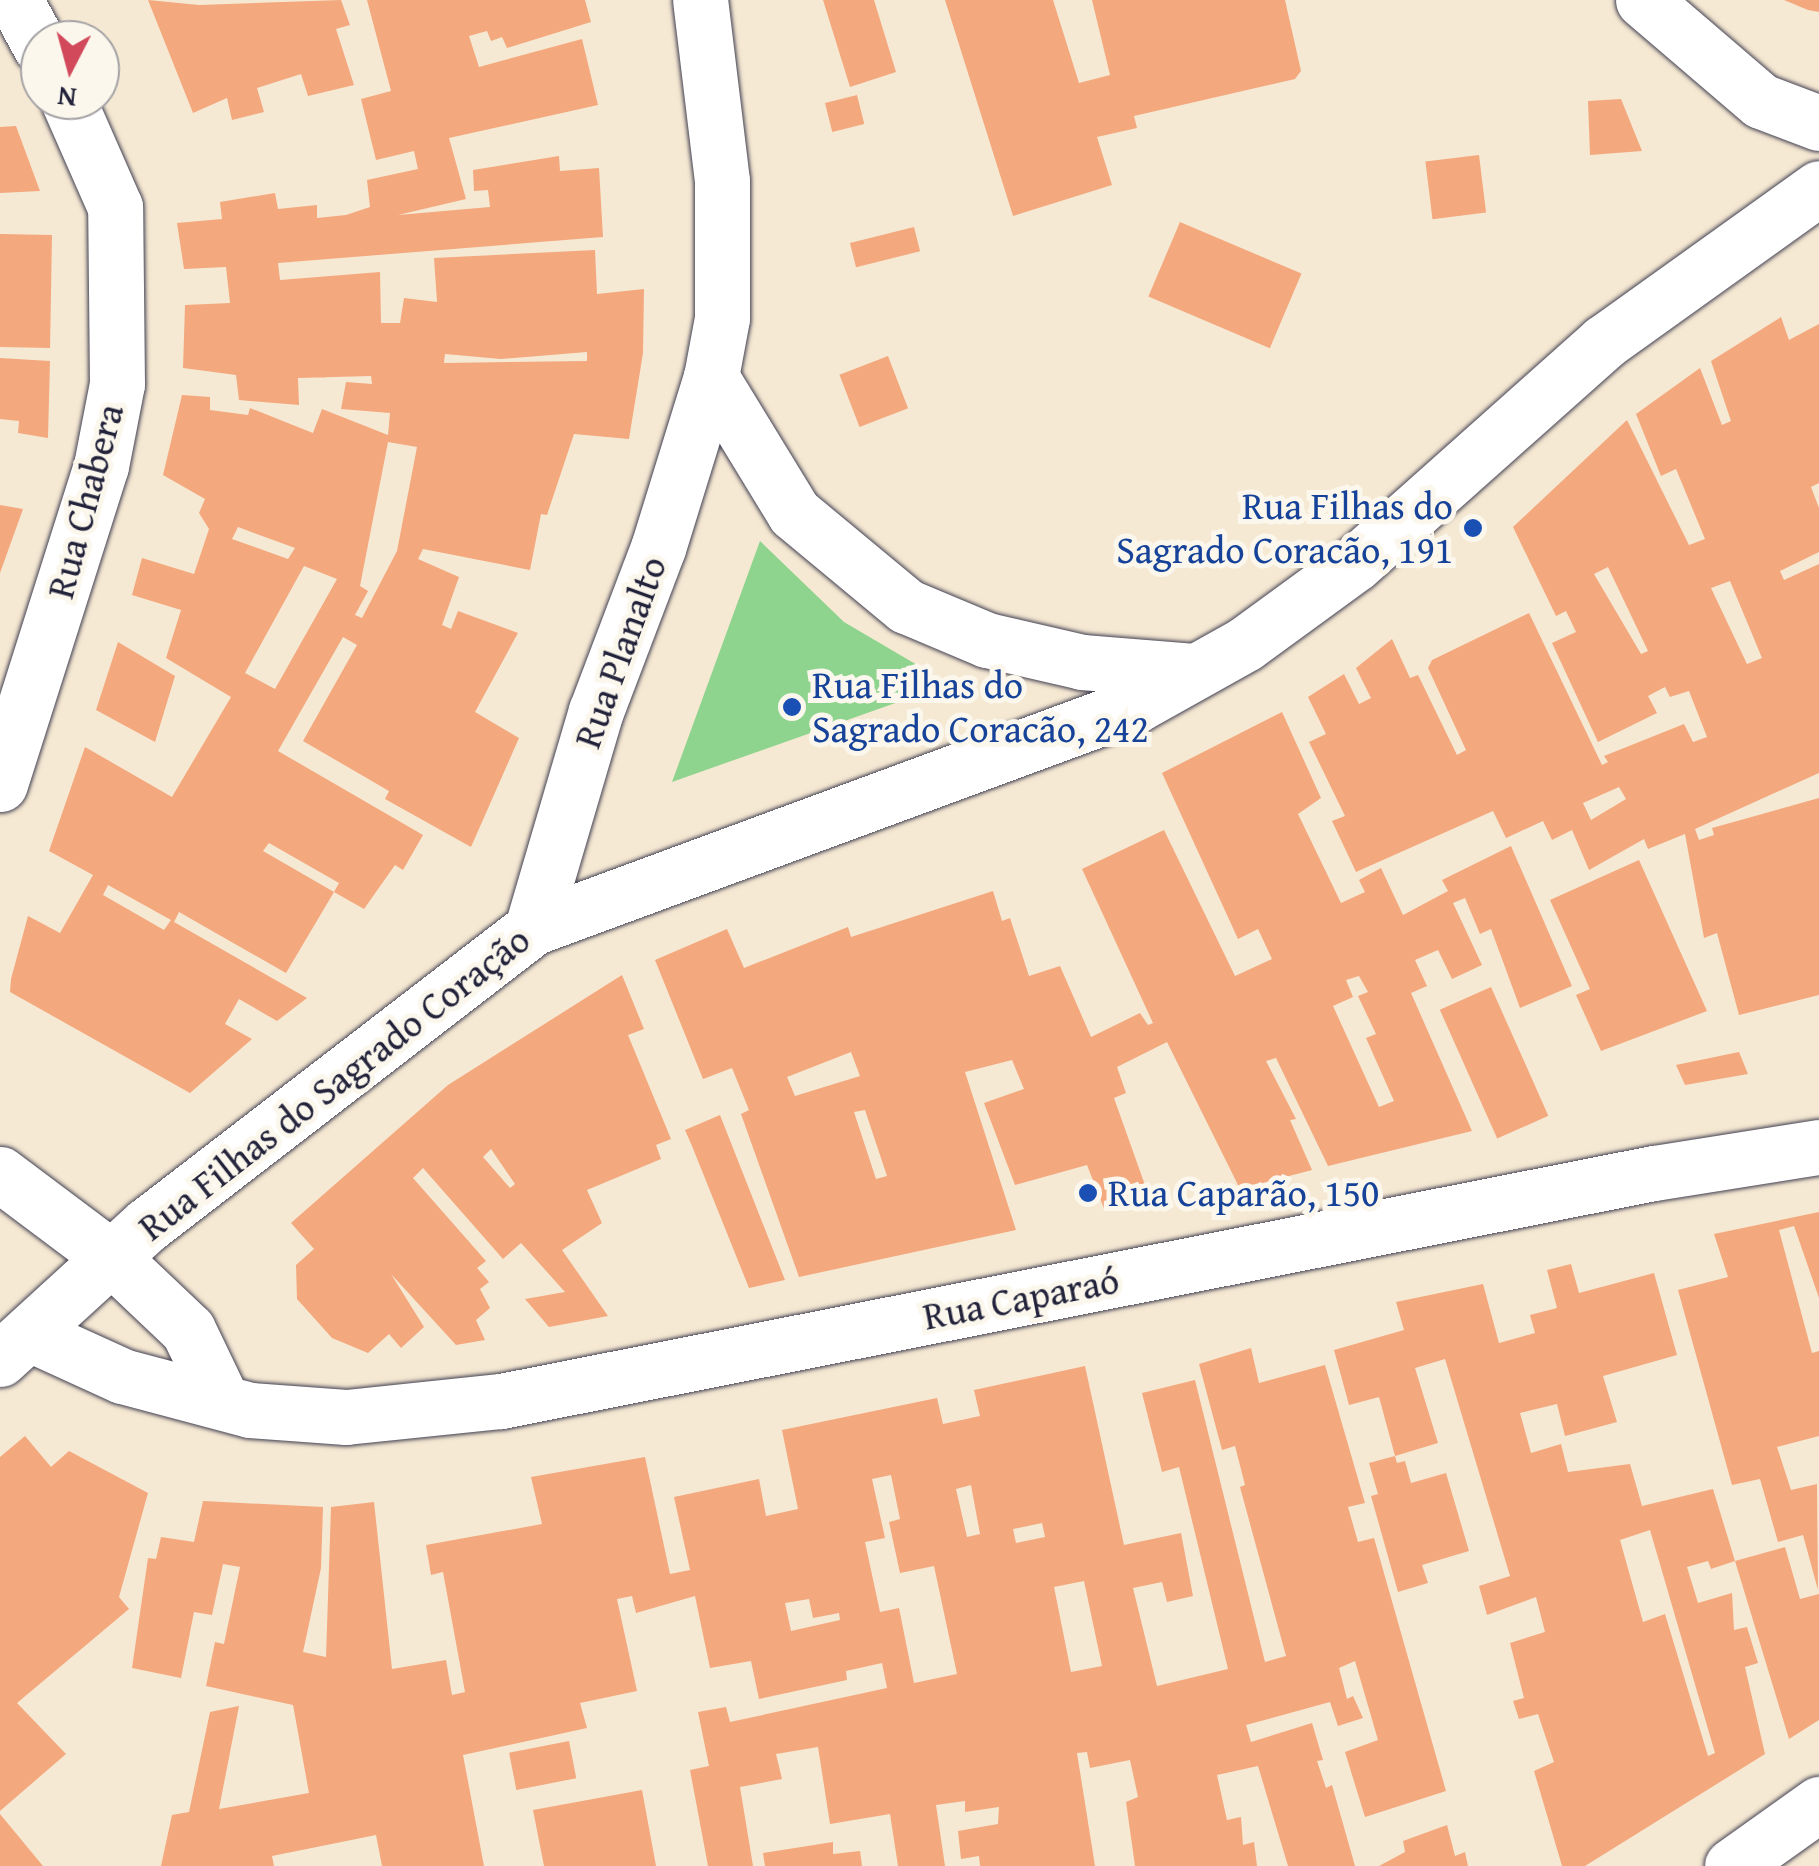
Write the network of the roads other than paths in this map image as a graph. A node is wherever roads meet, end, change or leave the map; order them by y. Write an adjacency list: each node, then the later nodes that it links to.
1 (700, 0): 6 (street, Rua Planalto)
2 (1643, 0): 4 (street)
3 (77, 120): 8 (street, Rua Chabera)
4 (1819, 123)
5 (1819, 188): 7 (street, Rua Filhas do Sagrado Coração)
6 (711, 378): 7 (street); 9 (street, Rua Planalto)
7 (1194, 672): 9 (street, Rua Filhas do Sagrado Coração)
8 (0, 784)
9 (532, 928): 12 (street, Rua Filhas do Sagrado Coração)
10 (1819, 1146): 14 (street, Rua Caparaó)
11 (0, 1174): 12 (street)
12 (112, 1258): 13 (street, Rua Filhas do Sagrado Coração); 14 (street)
13 (15, 1346): 14 (street, Rua Caparaó)
14 (222, 1401)
15 (1819, 1804): 16 (street)
16 (1732, 1866)

